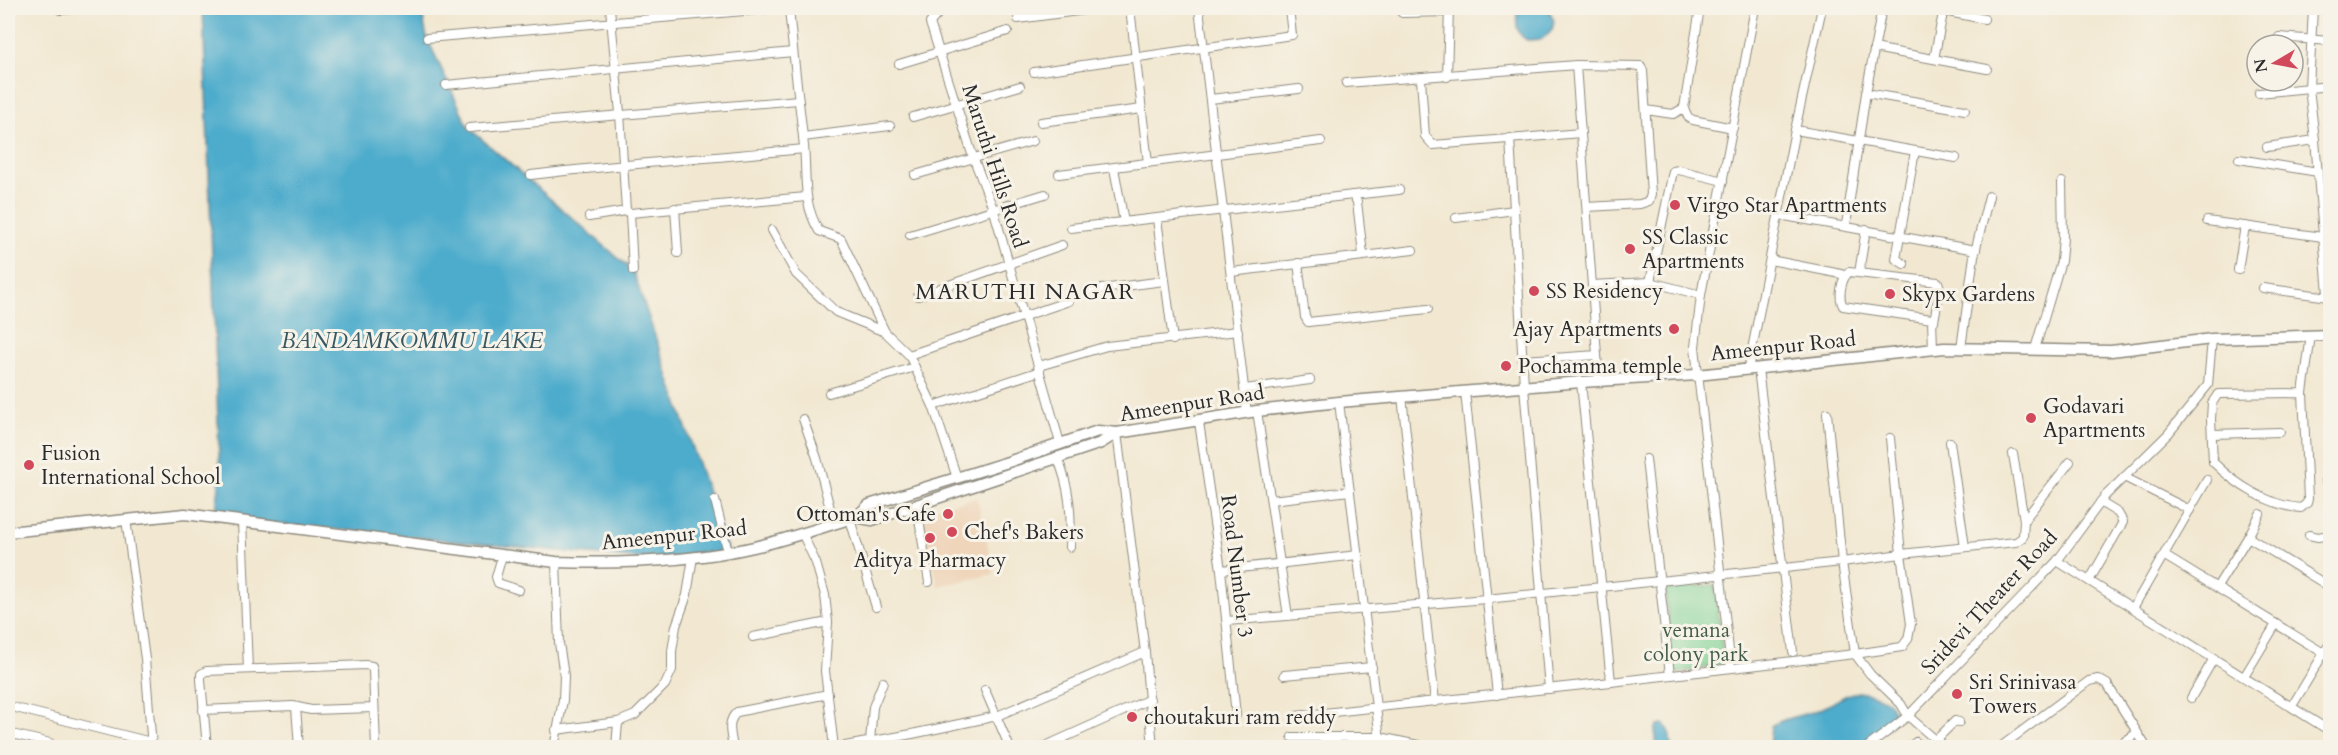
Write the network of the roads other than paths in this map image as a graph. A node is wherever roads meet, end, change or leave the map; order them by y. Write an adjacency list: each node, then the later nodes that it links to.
1 (88, 8): 17 (street)
2 (610, 8): 21 (street)
3 (779, 8): 21 (street)
4 (789, 8): 29 (street)
5 (943, 8): 30 (street, Maruthi Hills Road)
6 (1100, 8): 19 (street)
7 (1130, 8): 31 (street)
8 (1199, 8): 27 (street)
9 (1288, 8): 27 (street)
10 (1396, 8): 18 (street)
11 (1700, 8): 51 (street)
12 (1755, 8): 60 (street)
13 (1822, 8): 61 (street)
14 (1882, 8): 28 (street)
15 (2313, 8): 25 (street)
16 (1943, 9): 20 (street); 32 (street)
17 (60, 10)
18 (1449, 10): 38 (street)
19 (1018, 19)
20 (1984, 19)
21 (611, 22): 23 (street); 35 (street)
22 (1008, 31): 30 (street)
23 (427, 38)
24 (2305, 39): 25 (street)
25 (2311, 39): 26 (street); 45 (street)
26 (2331, 41)
27 (1204, 48): 31 (street); 48 (street)
28 (1874, 48): 32 (street); 47 (street)
29 (793, 52): 35 (street); 49 (street)
30 (938, 52): 33 (street); 50 (street, Maruthi Hills Road)
31 (1136, 58): 37 (street); 52 (street)
32 (1934, 59): 36 (street)
33 (899, 64)
34 (1576, 66): 38 (street); 53 (street); 62 (street)
35 (615, 68): 41 (street); 55 (street)
36 (1986, 69)
37 (1034, 72)
38 (1447, 77): 39 (street)
39 (1421, 79): 40 (street); 64 (street)
40 (1346, 83)
41 (446, 85)
42 (1020, 86): 50 (street)
43 (2331, 86): 45 (street)
44 (2305, 88): 45 (street)
45 (2309, 88): 65 (street)
46 (1299, 89): 48 (street)
47 (1866, 93): 54 (street); 68 (street)
48 (1210, 99): 72 (street)
49 (798, 100): 55 (street); 63 (street)
50 (956, 104): 56 (street); 73 (street, Maruthi Hills Road)
51 (1684, 108): 53 (street); 60 (street)
52 (1142, 109): 57 (street); 76 (street)
53 (1646, 110): 90 (street)
54 (1965, 110)
55 (620, 113): 59 (street); 77 (street)
56 (913, 117)
57 (1041, 122)
58 (890, 126): 63 (street)
59 (469, 128)
60 (1733, 128): 83 (street)
61 (1795, 130): 68 (street); 96 (street)
62 (1581, 133): 64 (street); 90 (street)
63 (803, 137): 70 (street)
64 (1510, 138): 92 (street)
65 (2315, 140): 69 (street); 79 (street)
66 (1033, 141): 73 (street)
67 (1321, 141): 72 (street)
68 (1859, 141): 71 (street); 102 (street)
69 (2267, 147)
70 (804, 149): 77 (street); 89 (street)
71 (1915, 151): 74 (street); 108 (street)
72 (1216, 153): 76 (street); 94 (street)
73 (973, 157): 82 (street); 93 (street, Maruthi Hills Road)
74 (1956, 158)
75 (2239, 159): 79 (street)
76 (1148, 163): 78 (street)
77 (623, 164): 81 (street); 95 (street)
78 (1114, 168): 80 (street); 101 (street)
79 (2318, 172): 109 (street)
80 (1059, 174)
81 (531, 175)
82 (915, 175)
83 (1723, 181): 125 (street); 129 (street)
84 (2062, 182): 145 (street)
85 (1399, 190): 87 (street)
86 (1045, 194): 93 (street)
87 (1353, 195): 94 (street); 114 (street)
88 (1989, 196): 112 (street)
89 (806, 197): 91 (street); 138 (street)
90 (1587, 207): 126 (street)
91 (675, 208): 95 (street); 113 (street)
92 (1514, 210): 98 (street); 148 (street)
93 (993, 211): 107 (street); 117 (street, Maruthi Hills Road)
94 (1223, 211): 99 (street); 121 (street)
95 (628, 212): 97 (street); 120 (street)
96 (1779, 215): 102 (street); 115 (street)
97 (589, 217)
98 (1456, 218)
99 (1157, 219): 101 (street); 124 (street)
100 (2207, 221): 103 (street)
101 (1124, 222): 104 (street)
102 (1846, 225): 105 (street)
103 (2245, 226): 109 (street); 119 (street)
104 (1071, 228)
105 (1866, 229): 108 (street); 122 (street)
106 (772, 230): 138 (street)
107 (910, 235)
108 (1901, 236): 112 (street); 118 (street)
109 (2327, 237): 131 (street)
110 (1062, 245): 117 (street)
111 (1413, 250): 114 (street)
112 (1976, 250): 143 (street)
113 (678, 253)
114 (1363, 254): 116 (street)
115 (1770, 260): 123 (street); 151 (street)
116 (1298, 263): 121 (street); 133 (street)
117 (1008, 264): 130 (street); 134 (street, Maruthi Hills Road)
118 (1904, 264)
119 (2238, 270)
120 (633, 271)
121 (1231, 272): 137 (street)
122 (1859, 273): 136 (street); 136 (street)
123 (1840, 274)
124 (1164, 281): 128 (street); 142 (street)
125 (1650, 282): 126 (street); 129 (street)
126 (1592, 285): 147 (street)
127 (2263, 288): 131 (street)
128 (1086, 291)
129 (1701, 295): 152 (street)
130 (918, 296)
131 (2329, 297): 135 (street)
132 (1069, 301): 134 (street)
133 (1428, 309)
134 (1024, 315): 146 (street); 150 (street, Maruthi Hills Road)
135 (2331, 317)
136 (1934, 321): 144 (street)
137 (1238, 331): 142 (street); 157 (street)
138 (885, 332): 146 (street)
139 (2311, 335): 140 (street, Ameenpur Road); 141 (street, Ameenpur Road); 161 (street)
140 (2331, 335)
141 (2212, 339): 145 (street, Ameenpur Road); 159 (street, Sridevi Theater Road)
142 (1173, 340): 150 (street)
143 (1961, 348): 144 (street, Ameenpur Road); 145 (street, Ameenpur Road)
144 (1933, 349): 151 (street, Ameenpur Road)
145 (2035, 350)
146 (909, 355): 149 (street)
147 (1597, 355): 148 (street); 154 (street)
148 (1524, 360): 156 (street)
149 (915, 367): 160 (street); 165 (street)
150 (1040, 368): 165 (street); 175 (street, Maruthi Hills Road)
151 (1753, 369): 152 (street, Ameenpur Road); 213 (street)
152 (1697, 375): 154 (street, Ameenpur Road); 215 (street)
153 (1310, 380): 157 (street)
154 (1599, 381): 155 (street, Ameenpur Road)
155 (1581, 382): 156 (street, Ameenpur Road); 219 (street)
156 (1524, 386): 158 (street, Ameenpur Road); 223 (street)
157 (1245, 389): 166 (street)
158 (1465, 392): 162 (street, Ameenpur Road); 224 (street)
159 (2202, 392): 163 (street); 180 (street, Sridevi Theater Road)
160 (829, 393)
161 (2303, 393): 163 (street); 172 (street)
162 (1402, 396): 164 (street, Ameenpur Road); 225 (street)
163 (2214, 397): 172 (street)
164 (1339, 402): 166 (street, Ameenpur Road); 184 (street)
165 (933, 406): 181 (street)
166 (1252, 412): 169 (street, Ameenpur Road); 186 (street)
167 (1827, 412): 211 (street)
168 (803, 419): 195 (street)
169 (1199, 422): 171 (street, Ameenpur Road); 214 (street, Road Number 3)
170 (2280, 432): 172 (street)
171 (1117, 433): 175 (street); 177 (street, Ameenpur Road); 235 (street)
172 (2213, 434)
173 (1890, 438): 204 (street)
174 (1950, 442): 202 (street)
175 (1060, 443): 181 (street)
176 (2013, 454): 193 (street)
177 (1058, 458): 188 (street, Ameenpur Road); 201 (street)
178 (1646, 459): 216 (street)
179 (2070, 462): 193 (street)
180 (2124, 477): 187 (street, Sridevi Theater Road); 189 (street)
181 (957, 478): 183 (street)
182 (2208, 480): 189 (street)
183 (921, 490): 188 (street); 191 (street)
184 (1350, 491): 186 (street); 206 (street)
185 (716, 500): 203 (street)
186 (1271, 500): 212 (street)
187 (2100, 502): 209 (street, Sridevi Theater Road); 217 (street)
188 (921, 505): 191 (street, Ameenpur Road); 218 (street)
189 (2190, 510): 207 (street)
190 (2260, 514): 200 (street)
191 (853, 518): 195 (street, Ameenpur Road); 226 (street)
192 (126, 519): 194 (street, Ameenpur Road); 196 (street, Ameenpur Road); 276 (street)
193 (2024, 520): 202 (street)
194 (242, 521): 205 (street, Ameenpur Road); 242 (street)
195 (834, 524): 197 (street, Ameenpur Road)
196 (8, 532)
197 (802, 533): 203 (street, Ameenpur Road); 231 (street)
198 (2309, 535): 199 (street)
199 (2331, 535)
200 (2248, 537): 220 (street); 221 (street)
201 (1070, 547)
202 (1965, 547): 204 (street)
203 (728, 552): 208 (street, Ameenpur Road)
204 (1901, 554): 211 (street); 237 (street)
205 (502, 555): 210 (street, Ameenpur Road); 222 (street)
206 (1358, 555): 212 (street); 228 (street)
207 (2165, 556): 220 (street); 227 (street)
208 (693, 557): 210 (street, Ameenpur Road); 265 (street)
209 (2057, 561): 217 (street); 264 (street, Sridevi Theater Road)
210 (556, 562): 267 (street)
211 (1842, 562): 213 (street); 237 (street)
212 (1280, 564): 214 (street); 229 (street)
213 (1782, 568): 215 (street); 236 (street)
214 (1221, 570): 230 (street, Road Number 3)
215 (1721, 574): 216 (street); 241 (street)
216 (1659, 581): 219 (street); 244 (street)
217 (2089, 581): 227 (street)
218 (929, 582)
219 (1601, 586): 223 (street); 247 (street)
220 (2217, 587): 232 (street)
221 (2331, 587)
222 (519, 591)
223 (1541, 592): 224 (street); 248 (street)
224 (1486, 599): 225 (street); 251 (street)
225 (1424, 604): 228 (street); 254 (street)
226 (876, 607)
227 (2133, 608): 239 (street)
228 (1364, 610): 229 (street); 240 (street)
229 (1288, 616): 230 (street)
230 (1227, 621): 261 (street, Road Number 3)
231 (828, 622): 233 (street); 250 (street)
232 (2276, 624): 238 (street); 245 (street)
233 (753, 637)
234 (2331, 643): 238 (street)
235 (1145, 652): 253 (street); 262 (street)
236 (1793, 652)
237 (1855, 654): 241 (street); 264 (street)
238 (2327, 655): 256 (street)
239 (2214, 658): 245 (street); 252 (street)
240 (1372, 667): 243 (street); 258 (street)
241 (1731, 668): 244 (street)
242 (248, 669): 259 (street); 260 (street)
243 (1284, 675)
244 (1670, 675): 247 (street)
245 (2244, 677): 256 (street)
246 (883, 682): 274 (street)
247 (1611, 682): 248 (street)
248 (1549, 689): 251 (street)
249 (985, 690): 262 (street)
250 (828, 694): 282 (street); 283 (street)
251 (1497, 695): 254 (street)
252 (2191, 698)
253 (1150, 699): 285 (street); 286 (street)
254 (1435, 702): 258 (street)
255 (8, 706): 276 (street)
256 (2292, 706): 268 (street)
257 (296, 707): 259 (street); 260 (street); 278 (street)
258 (1377, 707): 263 (street); 272 (street)
259 (374, 708): 279 (street)
260 (203, 710): 277 (street)
261 (1236, 715)
262 (997, 716): 274 (street); 284 (street)
263 (1296, 716)
264 (1908, 716): 273 (street); 290 (street, Sridevi Theater Road)
265 (618, 722): 267 (street); 281 (street)
266 (1959, 722): 273 (street)
267 (556, 729): 280 (street)
268 (2331, 730)
269 (2138, 733): 294 (street); 295 (street); 296 (street)
270 (8, 734): 275 (street)
271 (1292, 736): 272 (street)
272 (1380, 737): 288 (street); 289 (street)
273 (1936, 740): 293 (street)
274 (870, 741): 283 (street)
275 (50, 743)
276 (152, 745)
277 (207, 747)
278 (299, 747)
279 (375, 747)
280 (554, 747)
281 (616, 747)
282 (733, 747)
283 (834, 747)
284 (1010, 747)
285 (1041, 747)
286 (1152, 747): 287 (street)
287 (1174, 747)
288 (1381, 747)
289 (1432, 747)
290 (1868, 747)
291 (1908, 747): 292 (street)
292 (1923, 747)
293 (1945, 747)
294 (1999, 747)
295 (2115, 747)
296 (2147, 747)

